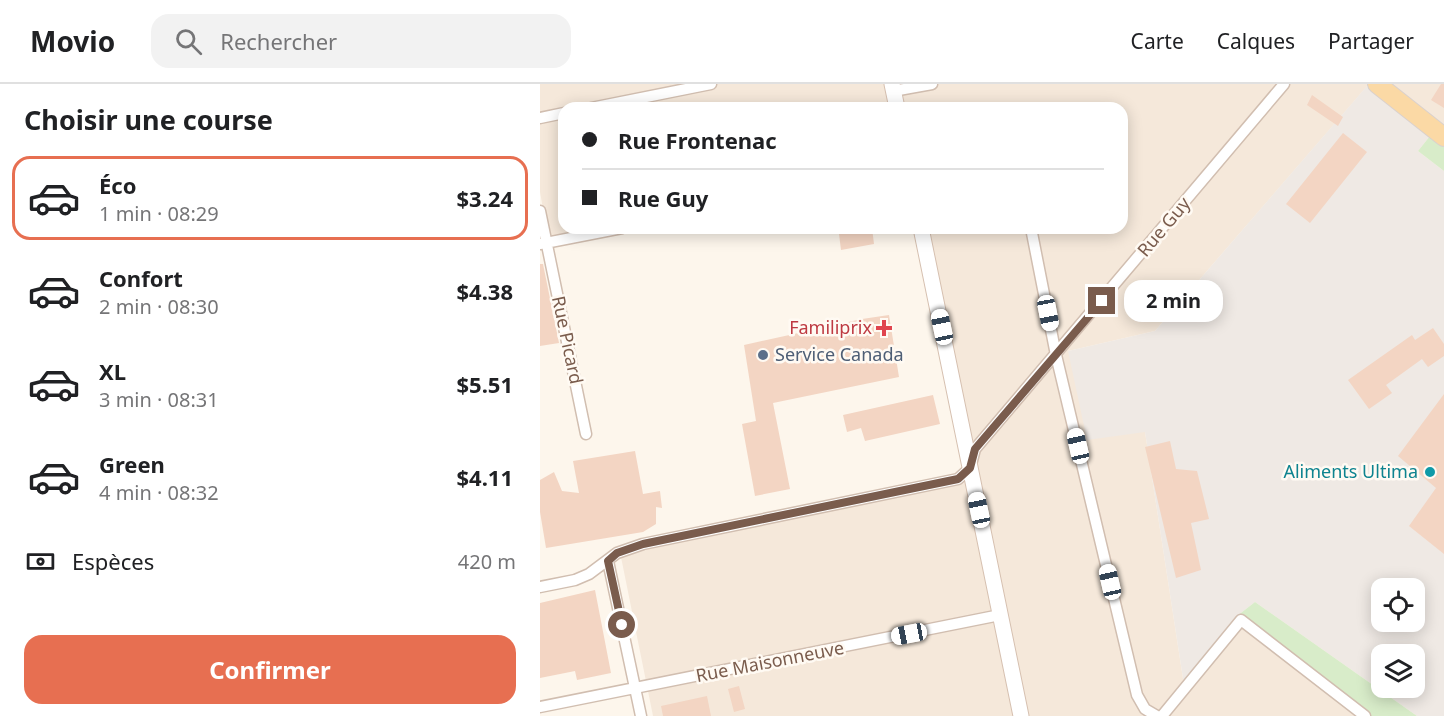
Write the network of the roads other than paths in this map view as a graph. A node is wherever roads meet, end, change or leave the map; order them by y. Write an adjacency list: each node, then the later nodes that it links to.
1 (711, 84): 6 (street)
2 (932, 84): 5 (street)
3 (1284, 84): 16 (street, Rue Guy)
4 (1377, 84): 10 (main road)
5 (893, 87): 7 (street)
6 (621, 102)
7 (896, 102)
8 (558, 114): 9 (street)
9 (540, 118)
10 (1444, 137)
11 (540, 211): 15 (street, Rue Picard)
12 (590, 234): 15 (street)
13 (922, 234): 18 (street)
14 (1032, 234): 16 (street)
15 (543, 243): 17 (street, Rue Picard)
16 (1056, 355): 18 (street, Rue Guy); 26 (street)
17 (586, 434)
18 (970, 468): 19 (street); 21 (street)
19 (608, 561): 20 (street); 22 (street)
20 (540, 587)
21 (1000, 615): 22 (street, Rue Maisonneuve); 25 (street)
22 (635, 689): 23 (street, Rue Maisonneuve); 24 (street)
23 (540, 707)
24 (641, 716)
25 (1021, 716)
26 (1157, 716)
27 (1162, 716): 28 (street)
28 (1365, 716)

